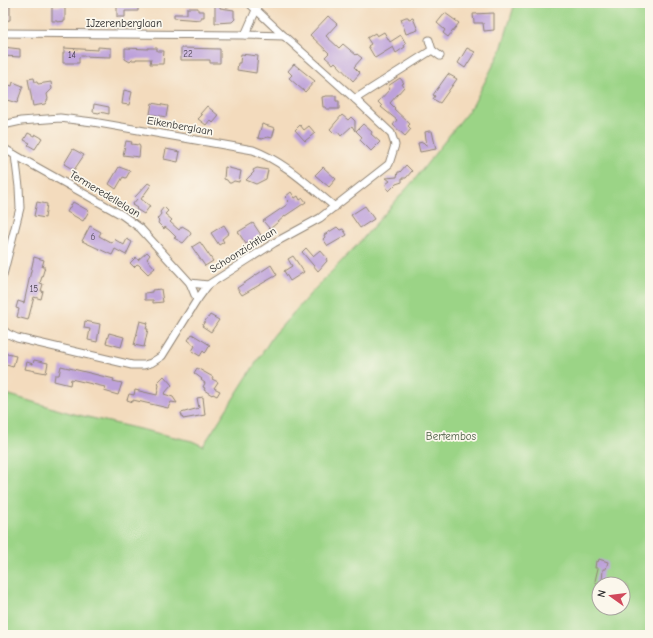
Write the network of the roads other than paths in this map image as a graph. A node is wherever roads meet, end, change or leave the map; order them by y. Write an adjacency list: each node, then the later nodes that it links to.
1 (249, 3): 2 (street, Schoonzichtlaan)
2 (256, 10): 4 (street); 5 (street, Schoonzichtlaan)
3 (3, 33): 4 (street, IJzerenberglaan)
4 (245, 35): 5 (street, IJzerenberglaan)
5 (284, 36): 9 (street, Schoonzichtlaan)
6 (429, 40): 7 (street)
7 (432, 50): 8 (street); 9 (street)
8 (440, 56)
9 (355, 99): 13 (street, Schoonzichtlaan)
10 (3, 125): 13 (street, Eikenberglaan)
11 (3, 148): 12 (street)
12 (15, 155): 14 (street); 15 (street, Termeredellelaan)
13 (336, 207): 16 (street, Schoonzichtlaan)
14 (3, 275)
15 (190, 283): 16 (street); 17 (street, Termeredellelaan)
16 (208, 285): 17 (street, Schoonzichtlaan)
17 (197, 300): 18 (street, Schoonzichtlaan)
18 (3, 330)

